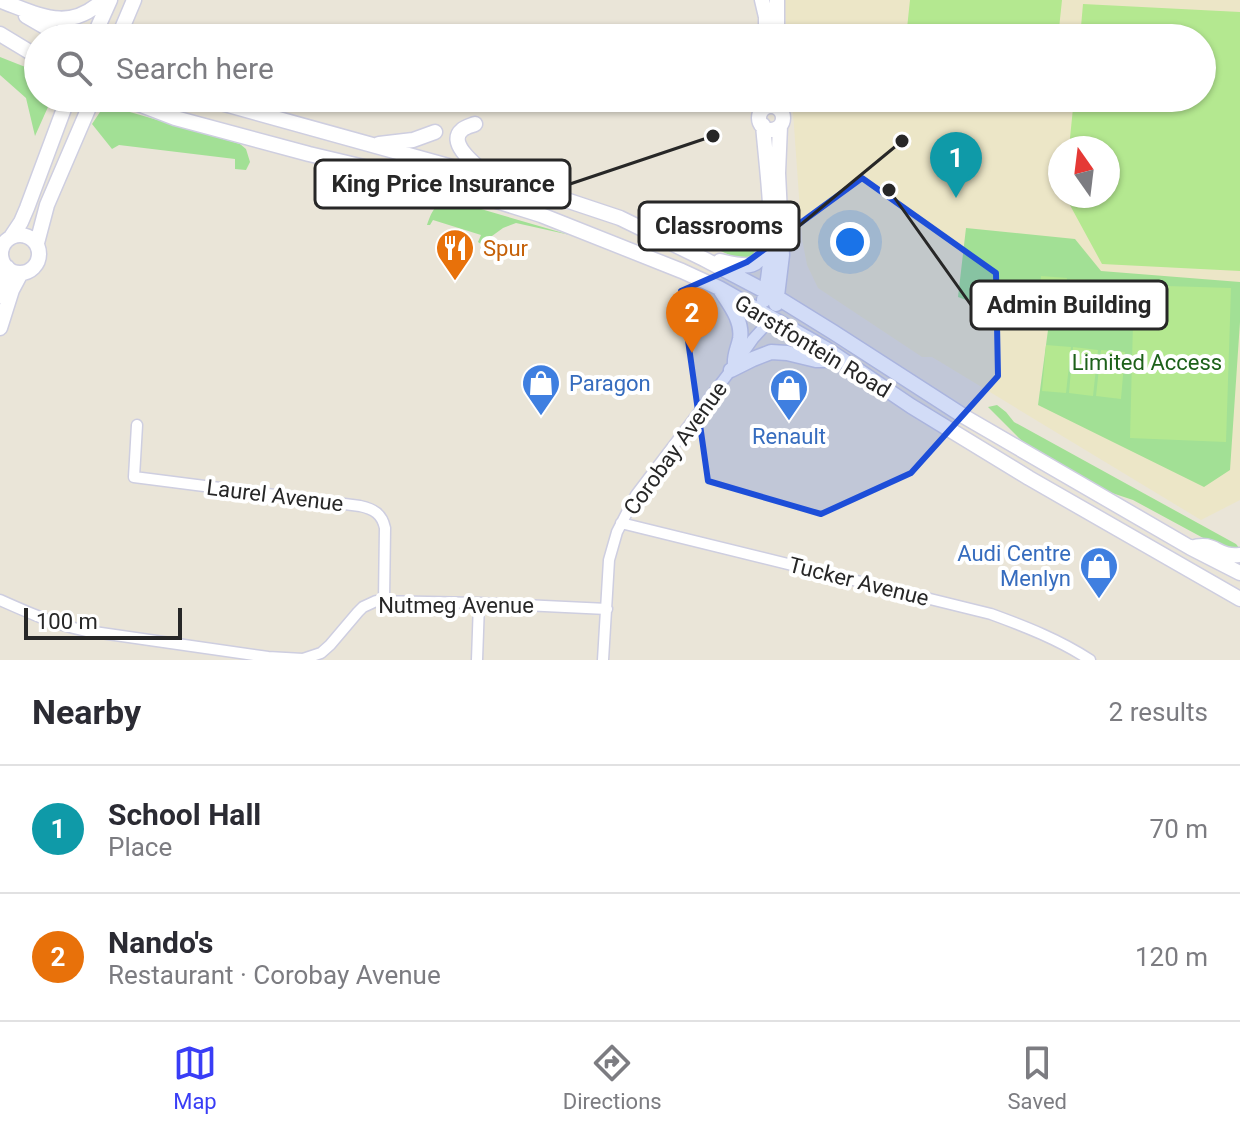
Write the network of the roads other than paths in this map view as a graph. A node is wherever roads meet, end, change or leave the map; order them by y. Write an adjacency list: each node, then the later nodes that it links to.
1 (103, 0): 6 (main road)
2 (110, 0): 8 (main road)
3 (134, 0): 9 (main road)
4 (762, 0): 10 (main road)
5 (777, 0): 11 (main road)
6 (3, 1): 7 (main road)
7 (37, 24)
8 (99, 24)
9 (124, 24)
10 (767, 24)
11 (777, 24)
12 (0, 34): 13 (main road)
13 (24, 49)
14 (63, 112): 27 (main road)
15 (87, 112): 28 (main road)
16 (159, 112): 31 (main road, Garstfontein Road)
17 (253, 112): 24 (main road, Garstfontein Road)
18 (762, 112): 21 (main road, Corobay Avenue)
19 (780, 112): 22 (main road, Corobay Avenue)
20 (475, 124): 25 (main road)
21 (763, 125): 22 (main road); 26 (main road, Corobay Avenue)
22 (780, 126): 32 (main road, Corobay Avenue)
23 (435, 132): 24 (main road)
24 (371, 145): 25 (main road, Garstfontein Road)
25 (490, 178): 29 (main road, Garstfontein Road)
26 (772, 224): 29 (main road); 32 (main road, Corobay Avenue)
27 (6, 238): 28 (main road); 30 (main road)
28 (37, 243): 30 (main road)
29 (704, 259): 32 (main road, Garstfontein Road)
30 (7, 264): 33 (main road); 35 (main road)
31 (719, 288): 34 (main road, Garstfontein Road); 37 (main road)
32 (772, 295): 34 (main road, Corobay Avenue); 40 (main road, Garstfontein Road)
33 (0, 296)
34 (766, 315): 36 (main road, Garstfontein Road); 37 (street, Corobay Avenue)
35 (1, 322)
36 (842, 360): 37 (main road); 43 (main road, Garstfontein Road)
37 (733, 368): 39 (street, Corobay Avenue)
38 (137, 425): 45 (street, Laurel Avenue)
39 (621, 523): 47 (street, Corobay Avenue); 51 (street, Tucker Avenue)
40 (1191, 548): 41 (main road); 42 (main road, Garstfontein Road)
41 (1240, 555)
42 (1240, 573)
43 (1234, 596): 48 (main road)
44 (0, 600): 45 (street, Nutmeg Avenue)
45 (384, 600): 46 (street, Nutmeg Avenue)
46 (479, 603): 47 (street, Nutmeg Avenue); 49 (street)
47 (607, 609): 50 (street, Corobay Avenue)
48 (1240, 610)
49 (477, 660)
50 (603, 660)
51 (1090, 660)

